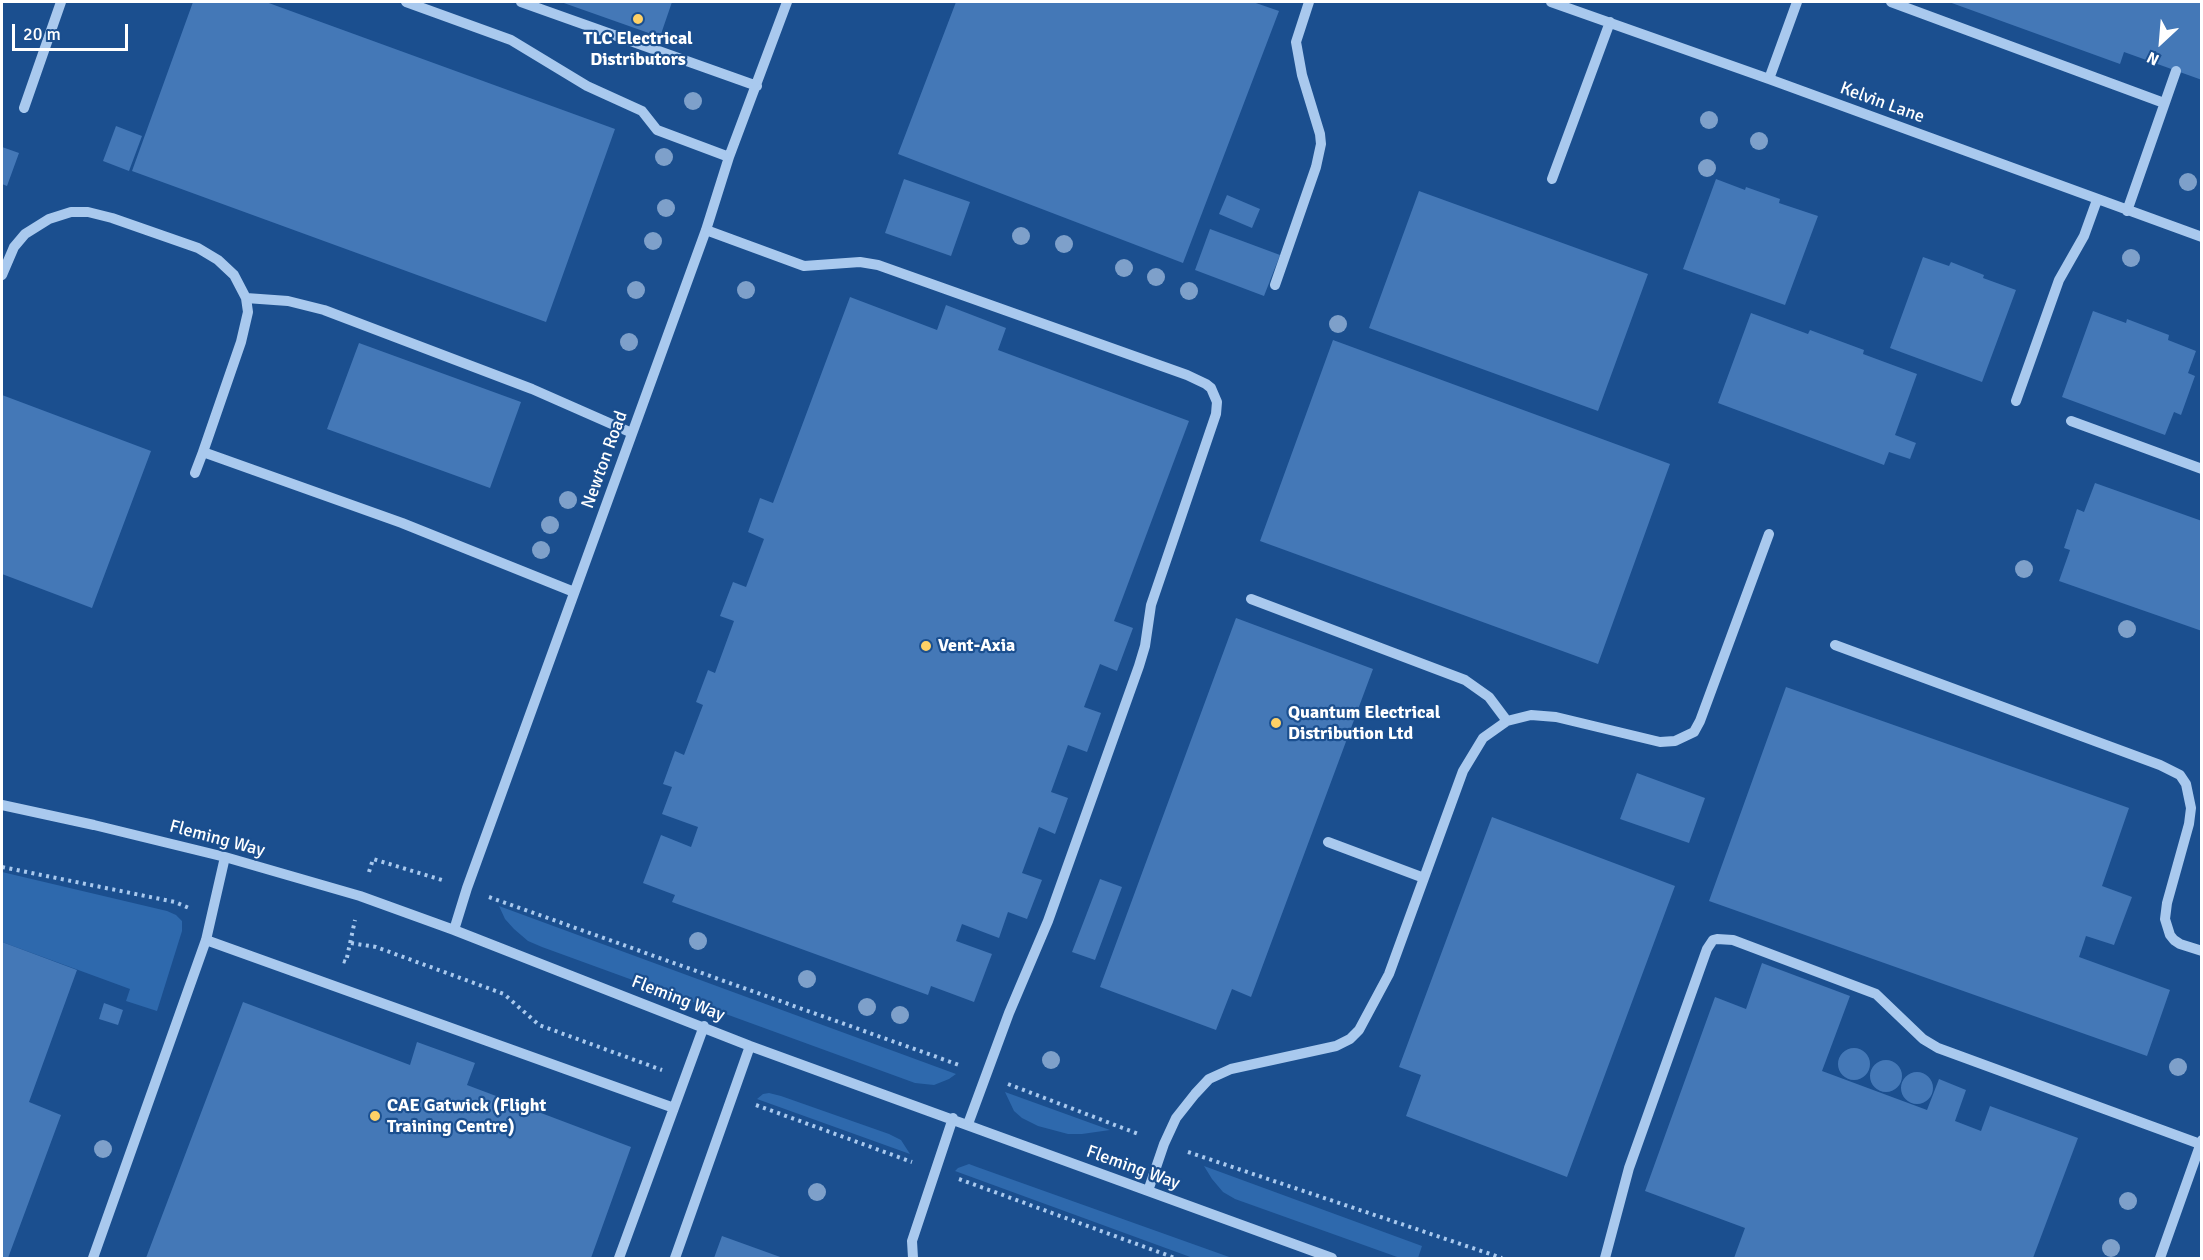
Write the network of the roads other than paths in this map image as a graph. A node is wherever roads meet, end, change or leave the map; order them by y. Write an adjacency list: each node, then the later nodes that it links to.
1 (61, 2): 14 (street)
2 (406, 2): 15 (street)
3 (521, 2): 12 (street)
4 (787, 2): 12 (street, Newton Road)
5 (1309, 2): 22 (street)
6 (1551, 2): 9 (street, Kelvin Lane)
7 (1797, 2): 11 (street)
8 (1891, 2): 13 (street)
9 (1610, 22): 11 (street, Kelvin Lane); 16 (street)
10 (2176, 71): 13 (street)
11 (1769, 79): 17 (street, Kelvin Lane)
12 (757, 86): 15 (street, Newton Road)
13 (2164, 103): 18 (street)
14 (24, 108)
15 (729, 157): 19 (street, Newton Road)
16 (1552, 179)
17 (2097, 200): 18 (street, Kelvin Lane); 24 (street)
18 (2127, 211): 20 (street, Kelvin Lane)
19 (706, 230): 26 (street, Newton Road); 46 (street)
20 (2202, 237)
21 (2, 275): 23 (street)
22 (1275, 285)
23 (246, 298): 26 (street); 27 (street)
24 (2016, 401)
25 (2071, 421): 28 (street)
26 (632, 433): 31 (street, Newton Road)
27 (202, 452): 29 (street); 31 (street)
28 (2202, 469)
29 (195, 473)
30 (1769, 534): 34 (street)
31 (574, 592): 39 (street, Newton Road)
32 (1251, 599): 34 (street)
33 (1834, 645): 41 (street)
34 (1507, 721): 38 (street)
35 (2, 806): 37 (street, Fleming Way)
36 (1328, 842): 38 (street)
37 (225, 857): 39 (street, Fleming Way); 40 (street)
38 (1425, 878): 48 (street)
39 (454, 930): 42 (street, Fleming Way)
40 (206, 940): 44 (street); 49 (street)
41 (2202, 951)
42 (704, 1026): 43 (street, Fleming Way); 44 (street)
43 (750, 1046): 45 (street, Fleming Way); 51 (street)
44 (674, 1108): 50 (street)
45 (953, 1119): 46 (street, Fleming Way); 52 (street)
46 (968, 1124): 48 (street, Fleming Way)
47 (2201, 1142): 54 (street); 55 (street)
48 (1148, 1191): 53 (street, Fleming Way)
49 (93, 1258)
50 (619, 1258)
51 (675, 1258)
52 (913, 1258)
53 (1332, 1258)
54 (1605, 1258)
55 (2160, 1258)

